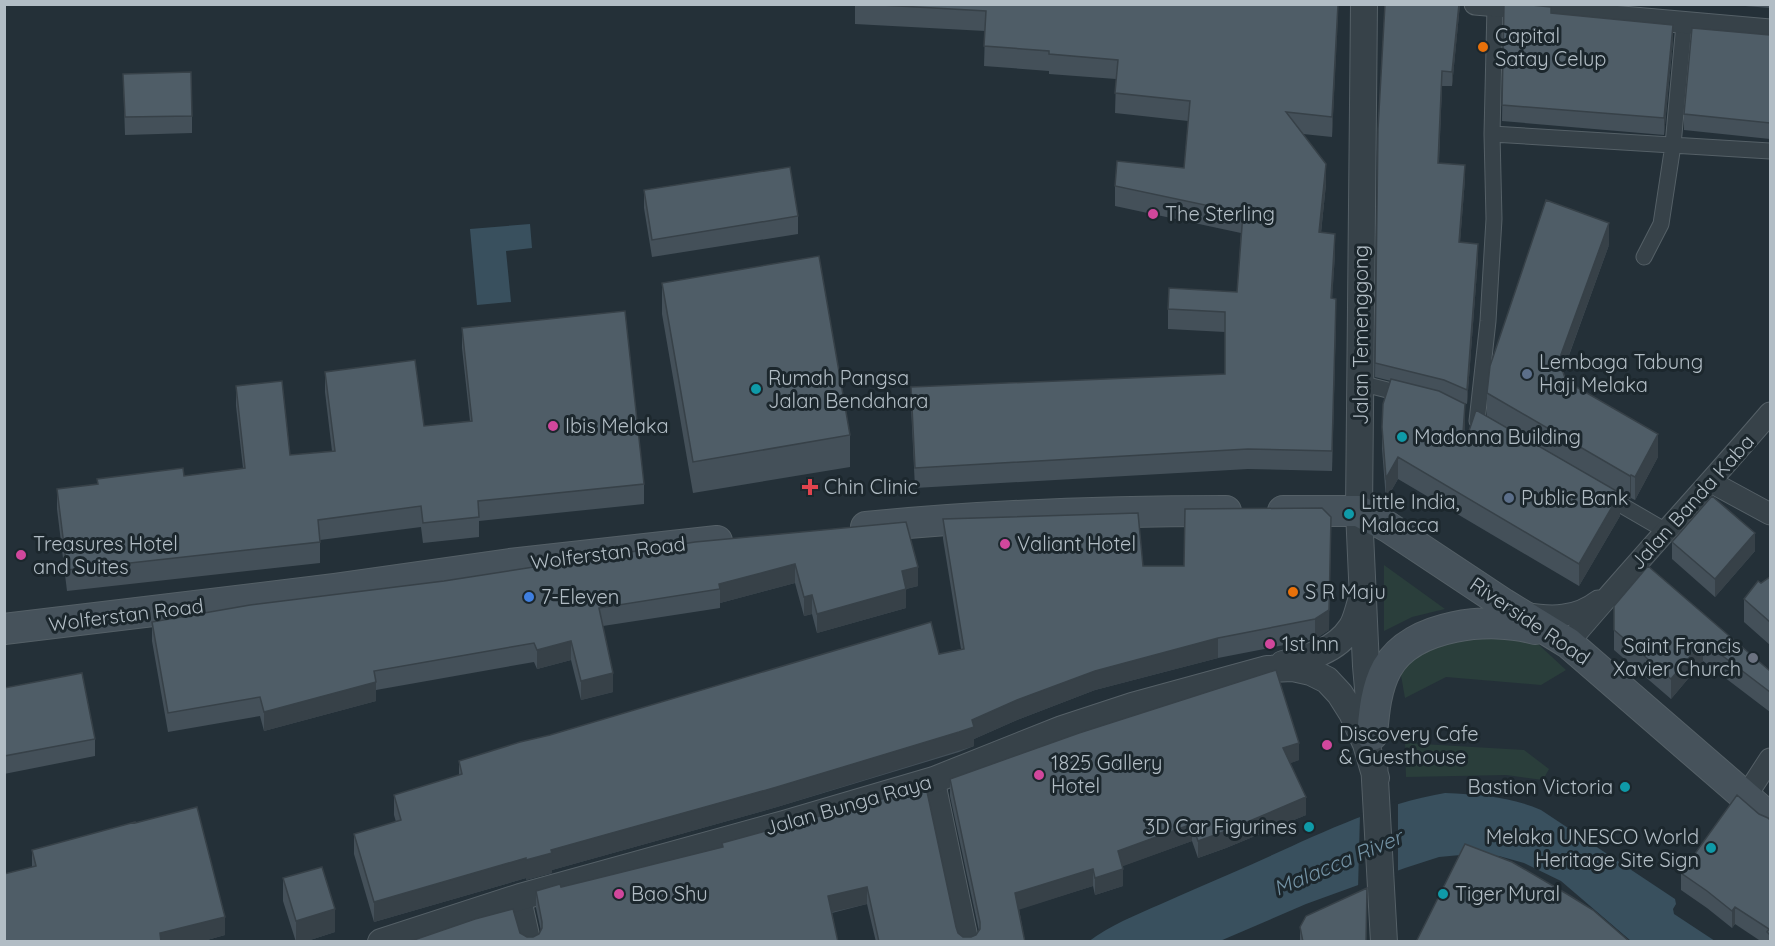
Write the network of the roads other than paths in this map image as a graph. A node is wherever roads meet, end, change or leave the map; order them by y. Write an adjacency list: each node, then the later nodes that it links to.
1 (1364, 4): 10 (street, Jalan Temenggong)
2 (1485, 5): 3 (street); 6 (street)
3 (1598, 10): 4 (street)
4 (1684, 24): 5 (street); 7 (street)
5 (1770, 30)
6 (1492, 134): 7 (street); 12 (street)
7 (1673, 145): 8 (street); 9 (street)
8 (1770, 151)
9 (1644, 257)
10 (1360, 383): 11 (street); 16 (street, Jalan Temenggong)
11 (1422, 399)
12 (1460, 411)
13 (1770, 413): 14 (street, Jalan Banda Kaba)
14 (1711, 482): 17 (street); 19 (street, Jalan Banda Kaba)
15 (1596, 490): 19 (street)
16 (1359, 511): 18 (main road); 22 (street, Jalan Temenggong); 23 (main road, Riverside Road)
17 (1770, 514)
18 (839, 529)
19 (1666, 531): 21 (street, Jalan Banda Kaba)
20 (747, 538): 24 (main road, Wolferstan Road)
21 (1613, 590): 23 (street, Jalan Banda Kaba); 25 (street, Jalan Banda Kaba)
22 (1363, 595): 26 (street); 27 (street, Jalan Temenggong)
23 (1504, 604): 25 (main road, Riverside Road)
24 (4, 629)
25 (1563, 640): 27 (main road); 31 (main road, Riverside Road)
26 (1267, 669): 29 (street, Jalan Bunga Raya); 30 (street, Jalan Bunga Raya)
27 (1372, 735): 30 (street, Jalan Temenggong)
28 (1770, 759): 31 (street)
29 (934, 780): 33 (street, Jalan Bunga Raya); 36 (street)
30 (1376, 783): 37 (street)
31 (1746, 795): 32 (main road, Riverside Road)
32 (1770, 818)
33 (520, 897): 34 (street, Jalan Bunga Raya); 35 (street)
34 (381, 942)
35 (530, 942)
36 (968, 942)
37 (1384, 942)

